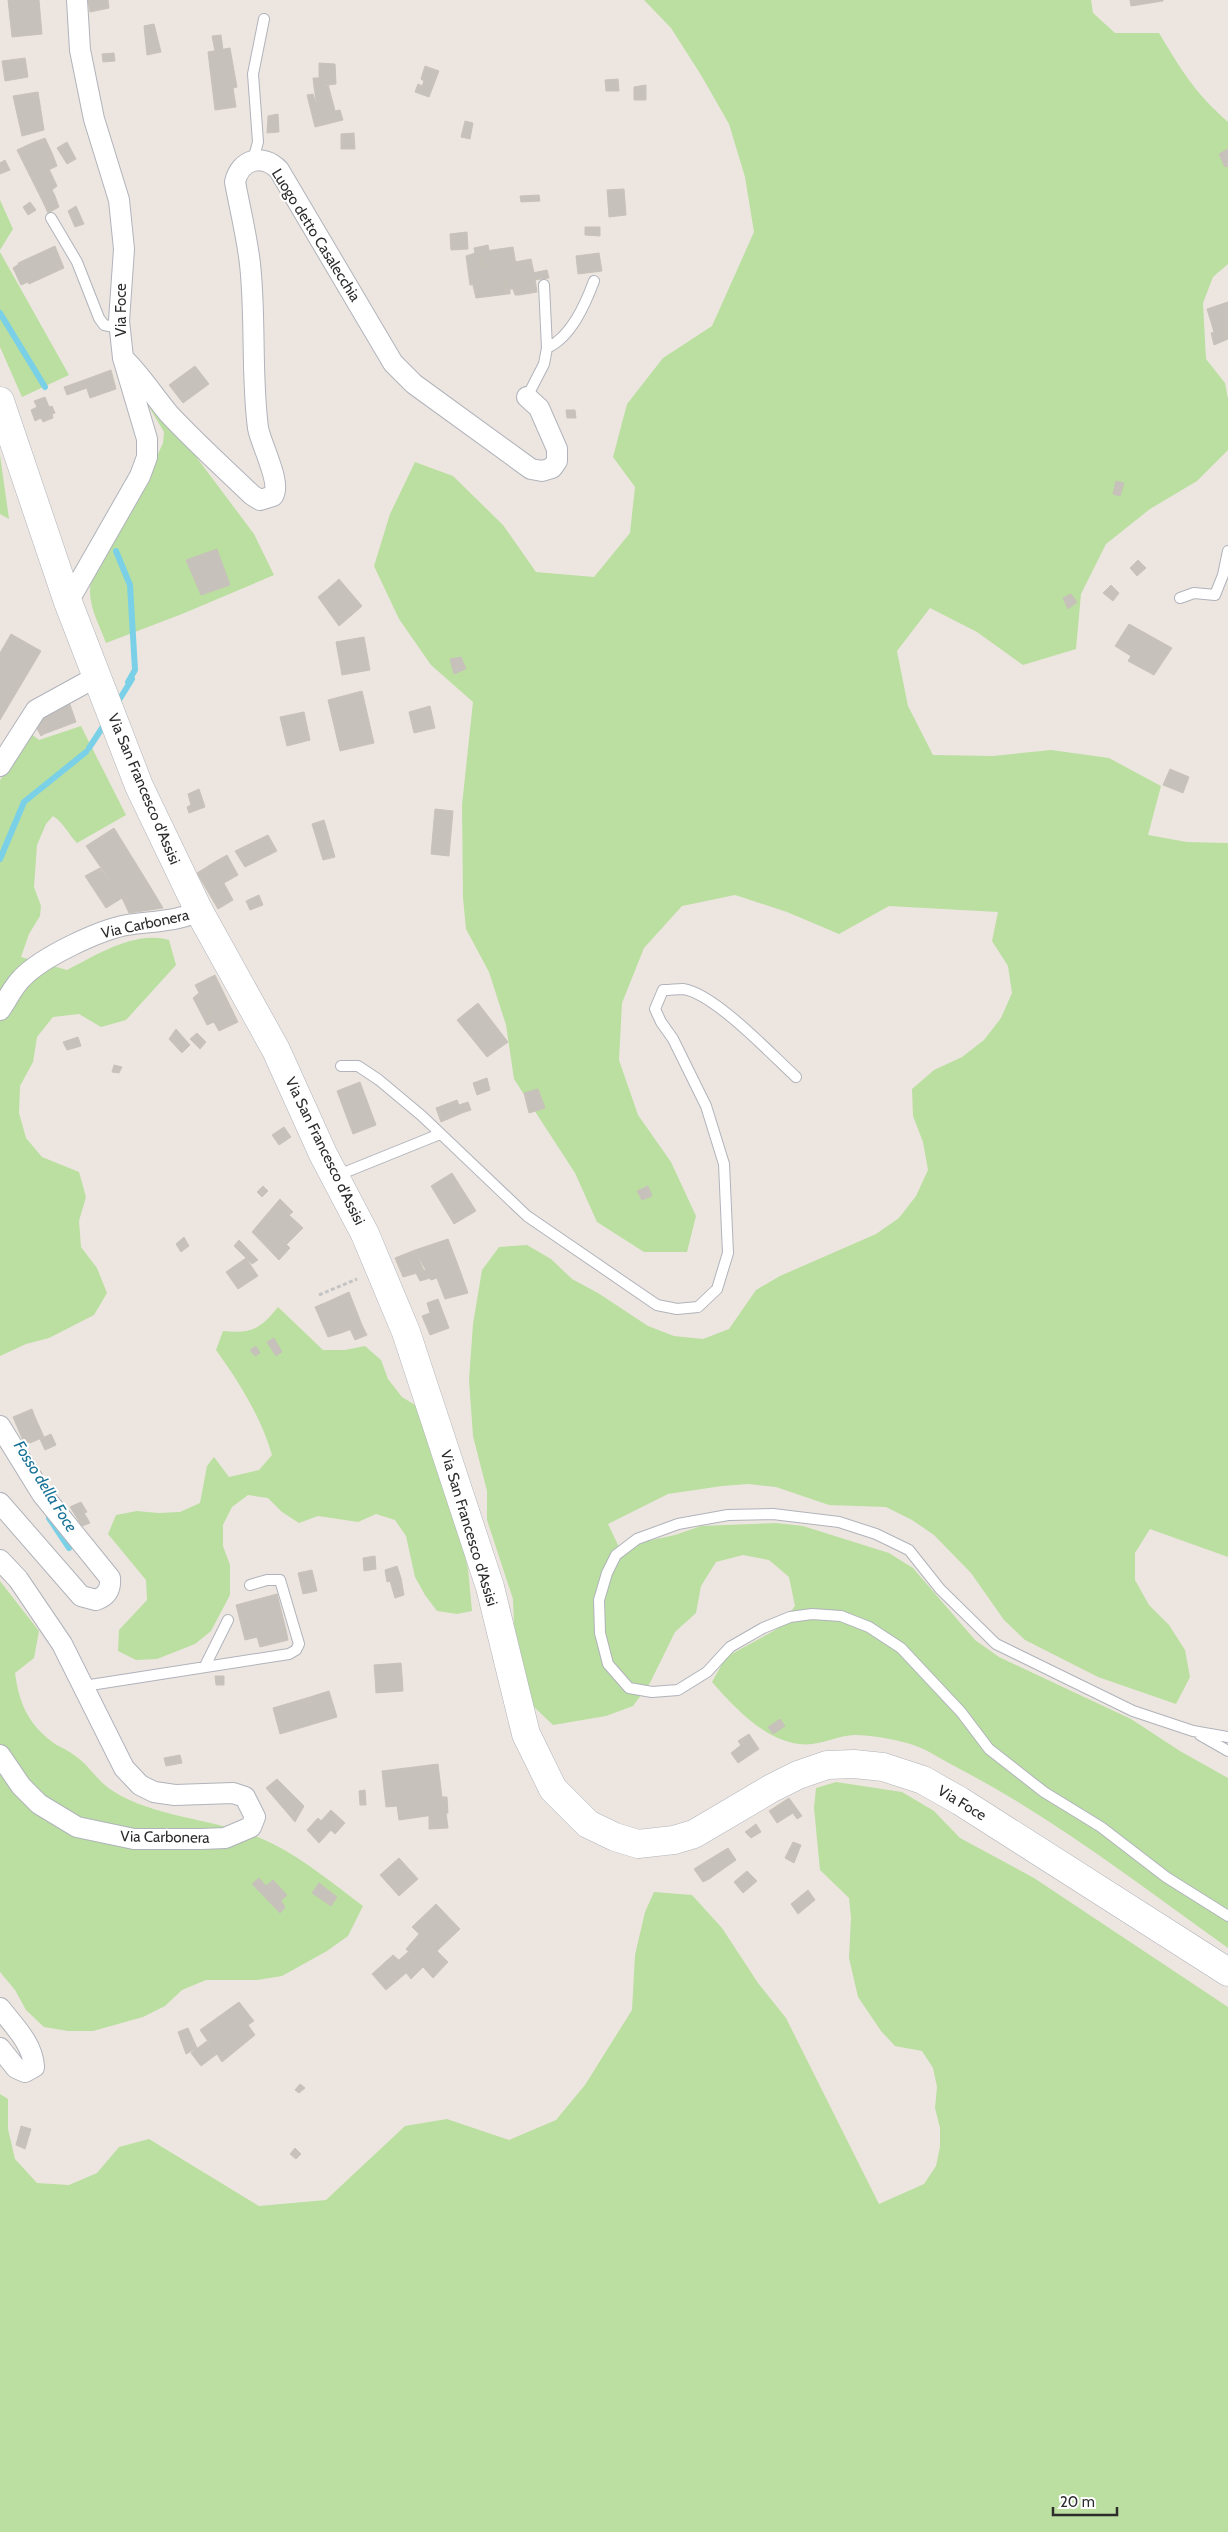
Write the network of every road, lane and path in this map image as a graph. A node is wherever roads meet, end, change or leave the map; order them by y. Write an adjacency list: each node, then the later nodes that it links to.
1 (77, 0): 7 (street, Via Foce)
2 (264, 20): 3 (lane)
3 (253, 160): 9 (street, Luogo detto Casalecchia); 10 (street, Luogo detto Casalecchia)
4 (50, 218): 7 (lane)
5 (594, 281): 8 (lane)
6 (544, 285): 8 (lane)
7 (120, 328): 9 (street, Via Foce)
8 (547, 348): 10 (lane)
9 (123, 358): 14 (street, Via Foce)
10 (527, 398)
11 (0, 401): 14 (main road, Via San Francesco d'Assisi)
12 (1228, 551): 13 (lane)
13 (1180, 598)
14 (68, 602): 15 (main road, Via San Francesco d'Assisi)
15 (98, 676): 16 (street); 17 (main road, Via San Francesco d'Assisi)
16 (0, 766)
17 (199, 911): 18 (street, Via Carbonera); 22 (main road, Via San Francesco d'Assisi)
18 (0, 1010)
19 (340, 1066): 21 (lane)
20 (796, 1077): 21 (lane)
21 (440, 1134): 22 (lane)
22 (336, 1176): 36 (main road, Via San Francesco d'Assisi)
23 (365, 1276): 24 (path)
24 (320, 1296)
25 (0, 1426): 26 (street)
26 (0, 1503)
27 (0, 1560): 31 (street, Via Carbonera)
28 (250, 1584): 30 (lane)
29 (228, 1620): 30 (lane)
30 (204, 1666): 31 (lane)
31 (84, 1686): 35 (street, Via Carbonera)
32 (1193, 1731): 33 (lane); 34 (lane); 37 (lane)
33 (1228, 1737)
34 (1228, 1751)
35 (0, 1755)
36 (674, 1840): 38 (main road, Via Foce)
37 (1228, 1916)
38 (1228, 1972)
39 (0, 2008): 40 (street)
40 (0, 2048)

